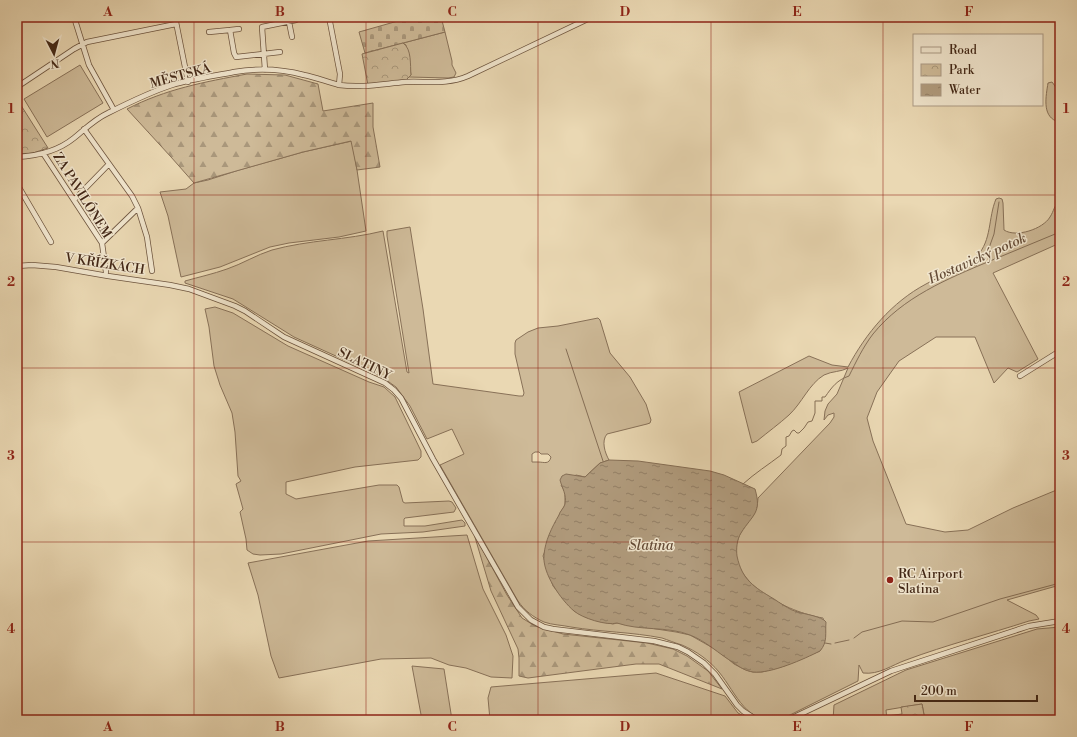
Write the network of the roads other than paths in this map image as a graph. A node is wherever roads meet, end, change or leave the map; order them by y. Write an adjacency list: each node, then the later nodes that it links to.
1 (74, 17): 14 (street)
2 (175, 17): 9 (street)
3 (217, 17): 6 (street)
4 (329, 17): 19 (street)
5 (592, 17): 19 (street, MĚSTSKÁ)
6 (206, 19)
7 (296, 20): 8 (street)
8 (289, 22): 13 (street); 16 (street)
9 (176, 24): 14 (street); 18 (street)
10 (239, 29): 11 (street)
11 (230, 30): 12 (street); 16 (street)
12 (209, 32)
13 (292, 36)
14 (82, 43): 20 (street); 21 (street)
15 (280, 52): 16 (street)
16 (264, 54): 17 (street)
17 (265, 70): 18 (street, MĚSTSKÁ); 19 (street, MĚSTSKÁ)
18 (188, 82): 21 (street, MĚSTSKÁ)
19 (339, 84)
20 (17, 87)
21 (114, 110): 22 (street, MĚSTSKÁ)
22 (84, 129): 23 (street, MĚSTSKÁ); 25 (street)
23 (43, 153): 24 (street, MĚSTSKÁ); 27 (street, ZA PAVILÓNEM)
24 (17, 157)
25 (109, 164): 27 (street); 28 (street)
26 (17, 184): 29 (street)
27 (74, 200): 30 (street, ZA PAVILÓNEM)
28 (138, 208): 30 (street); 32 (street)
29 (51, 242)
30 (102, 243): 33 (street, ZA PAVILÓNEM)
31 (17, 266): 34 (street, V KŘÍŽKÁCH)
32 (152, 271)
33 (106, 272)
34 (189, 289): 38 (street, SLATINY)
35 (1060, 351): 36 (street)
36 (1020, 376)
37 (1060, 621): 39 (street)
38 (757, 720)
39 (788, 720)

